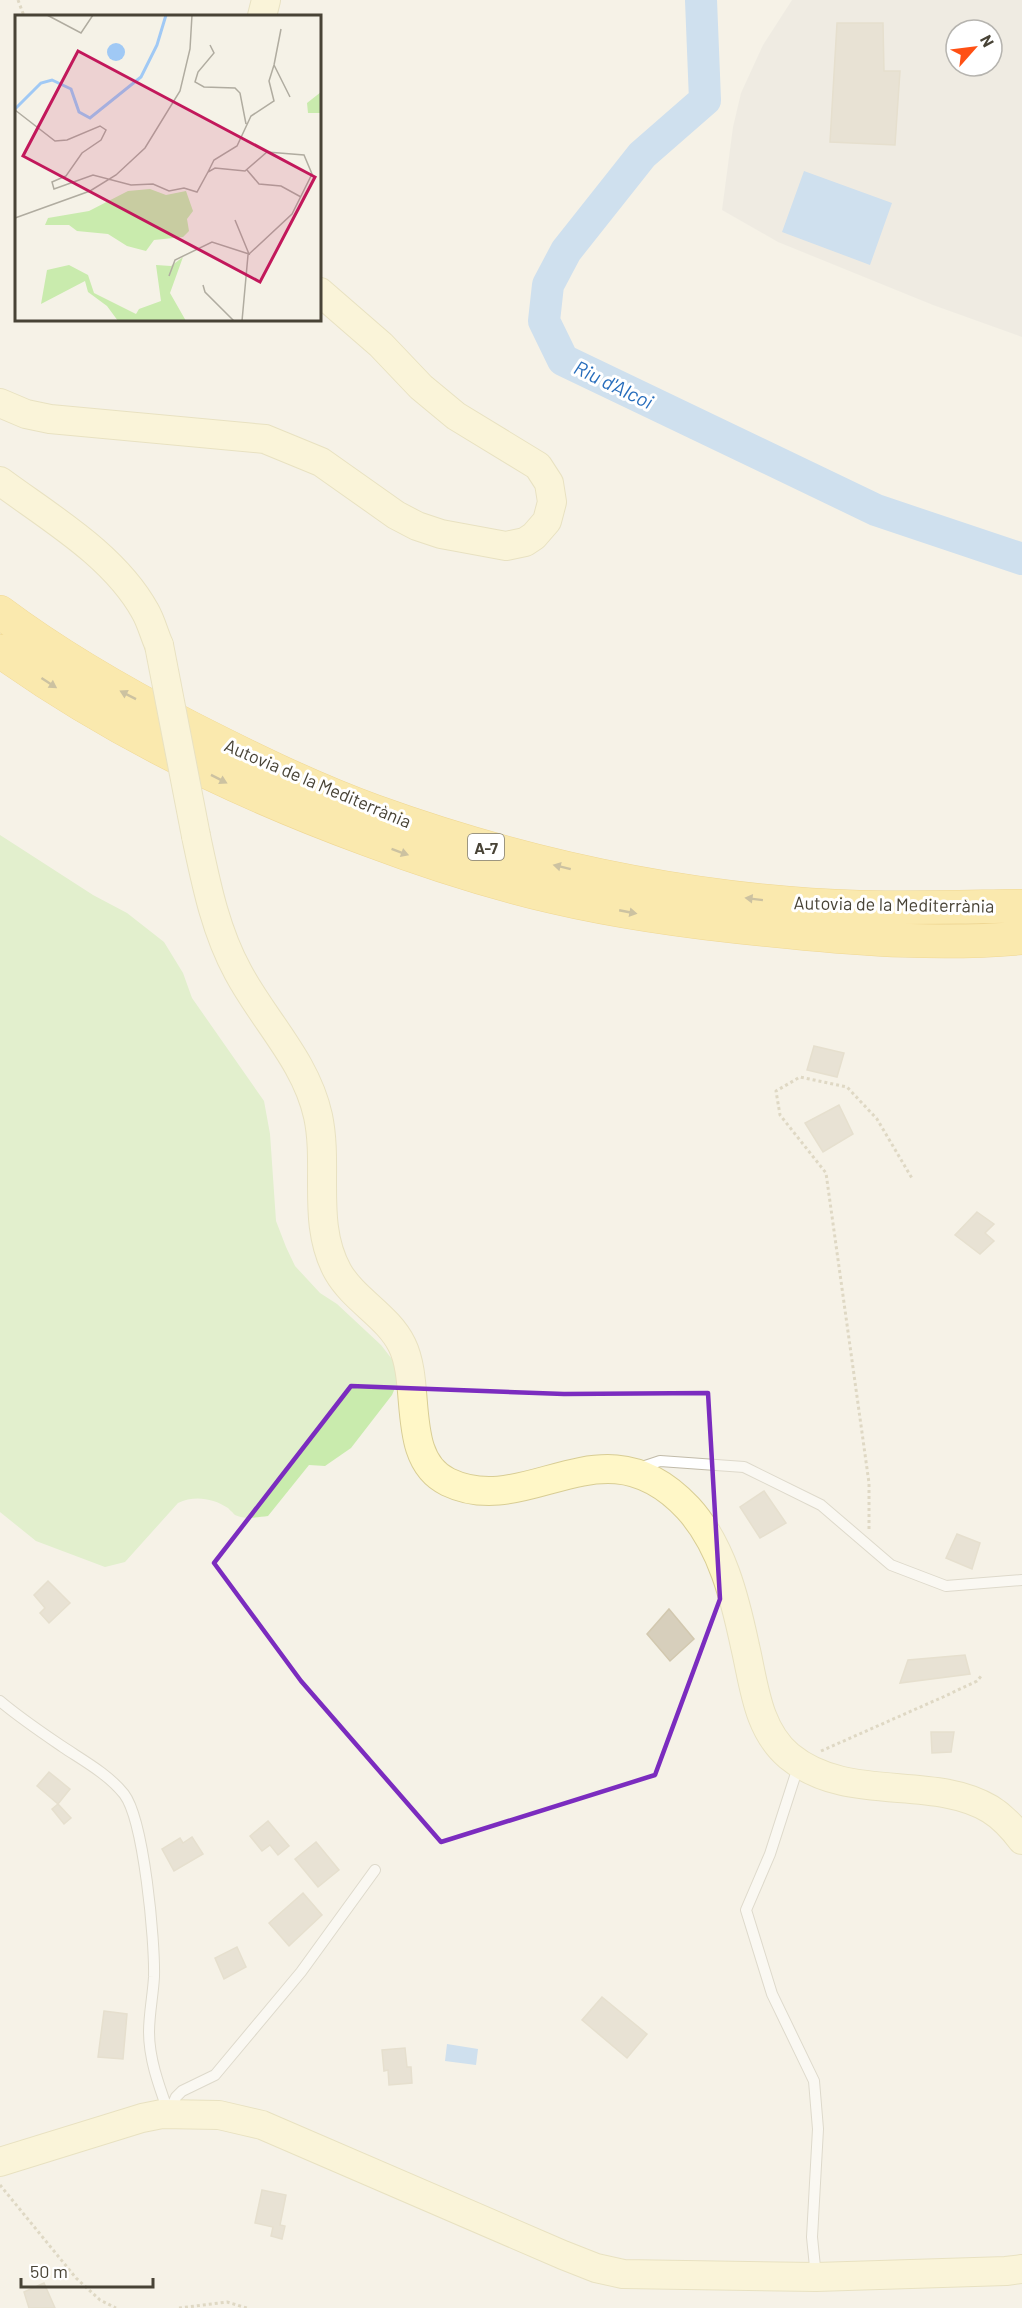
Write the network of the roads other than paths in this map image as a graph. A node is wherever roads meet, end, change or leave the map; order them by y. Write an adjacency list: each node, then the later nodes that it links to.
1 (266, 0): 2 (street)
2 (262, 15)
3 (321, 293): 4 (street)
4 (0, 403)
5 (0, 481): 10 (street, bridge)
6 (0, 612): 8 (highway, Autovia de la Mediterrània / A-7, one-way to 6)
7 (0, 651): 9 (highway, Autovia de la Mediterrània / A-7, one-way to 9)
8 (1022, 906)
9 (1022, 938)
10 (630, 1471): 11 (lane); 13 (street)
11 (1022, 1580)
12 (0, 1701): 16 (lane)
13 (799, 1764): 14 (street); 19 (lane)
14 (1022, 1840)
15 (375, 1870): 16 (lane)
16 (169, 2113): 17 (street); 19 (street)
17 (0, 2162)
18 (1022, 2269): 19 (street)
19 (816, 2277)

